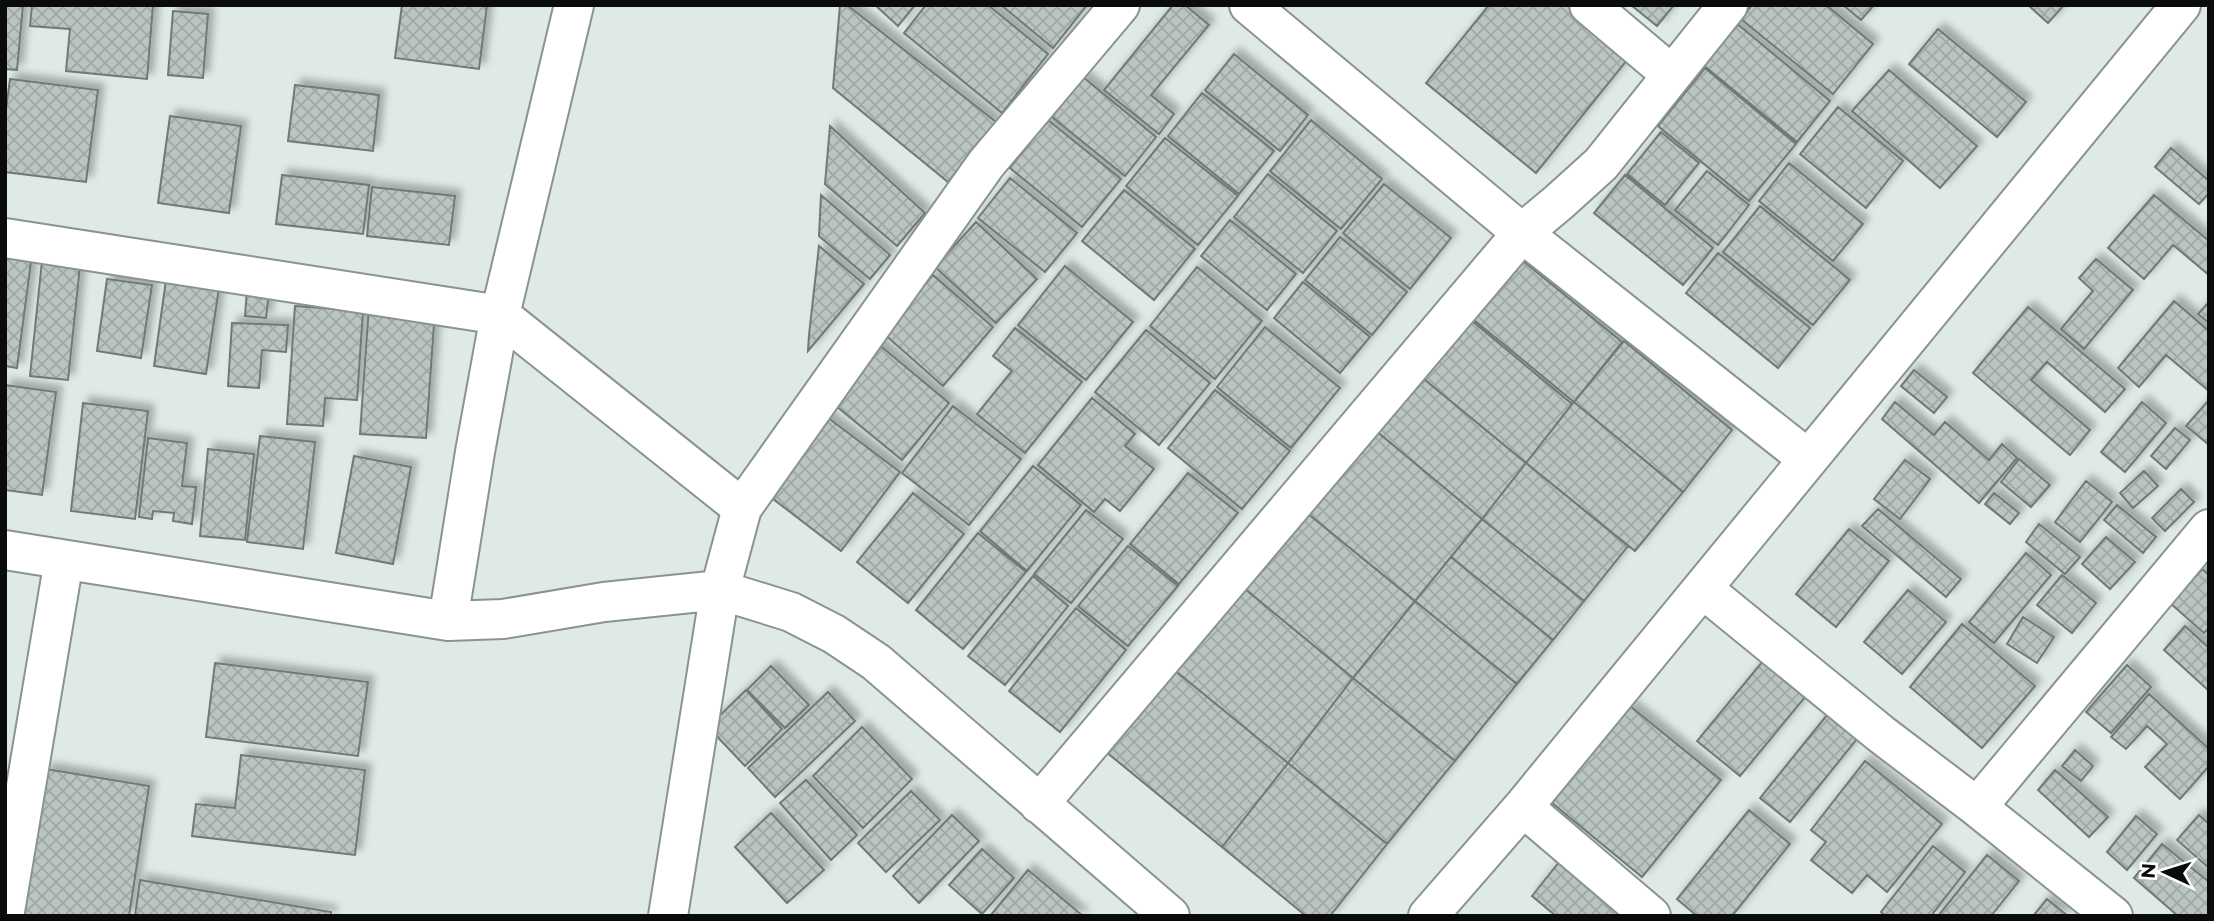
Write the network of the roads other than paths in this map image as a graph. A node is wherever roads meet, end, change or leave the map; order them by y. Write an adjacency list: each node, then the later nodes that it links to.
1 (575, 5): 10 (street)
2 (1120, 5): 12 (street)
3 (1249, 5): 8 (street)
4 (1589, 5): 7 (street)
5 (1728, 5): 7 (street)
6 (2181, 5): 11 (street)
7 (1672, 75): 8 (street)
8 (1522, 233): 11 (street); 19 (street)
9 (5, 238): 10 (street)
10 (500, 316): 12 (street); 18 (street)
11 (1808, 459): 16 (street)
12 (742, 508): 17 (street)
13 (2209, 529): 21 (street)
14 (5, 550): 15 (street)
15 (64, 560): 18 (street); 22 (street)
16 (1703, 589): 20 (street); 21 (street)
17 (720, 590): 18 (street); 19 (street); 23 (street)
18 (449, 621)
19 (1039, 804): 24 (street)
20 (1523, 807): 25 (street); 26 (street)
21 (1977, 807): 27 (street)
22 (5, 911)
23 (668, 916)
24 (1170, 916)
25 (1428, 916)
26 (1651, 916)
27 (2113, 916)

